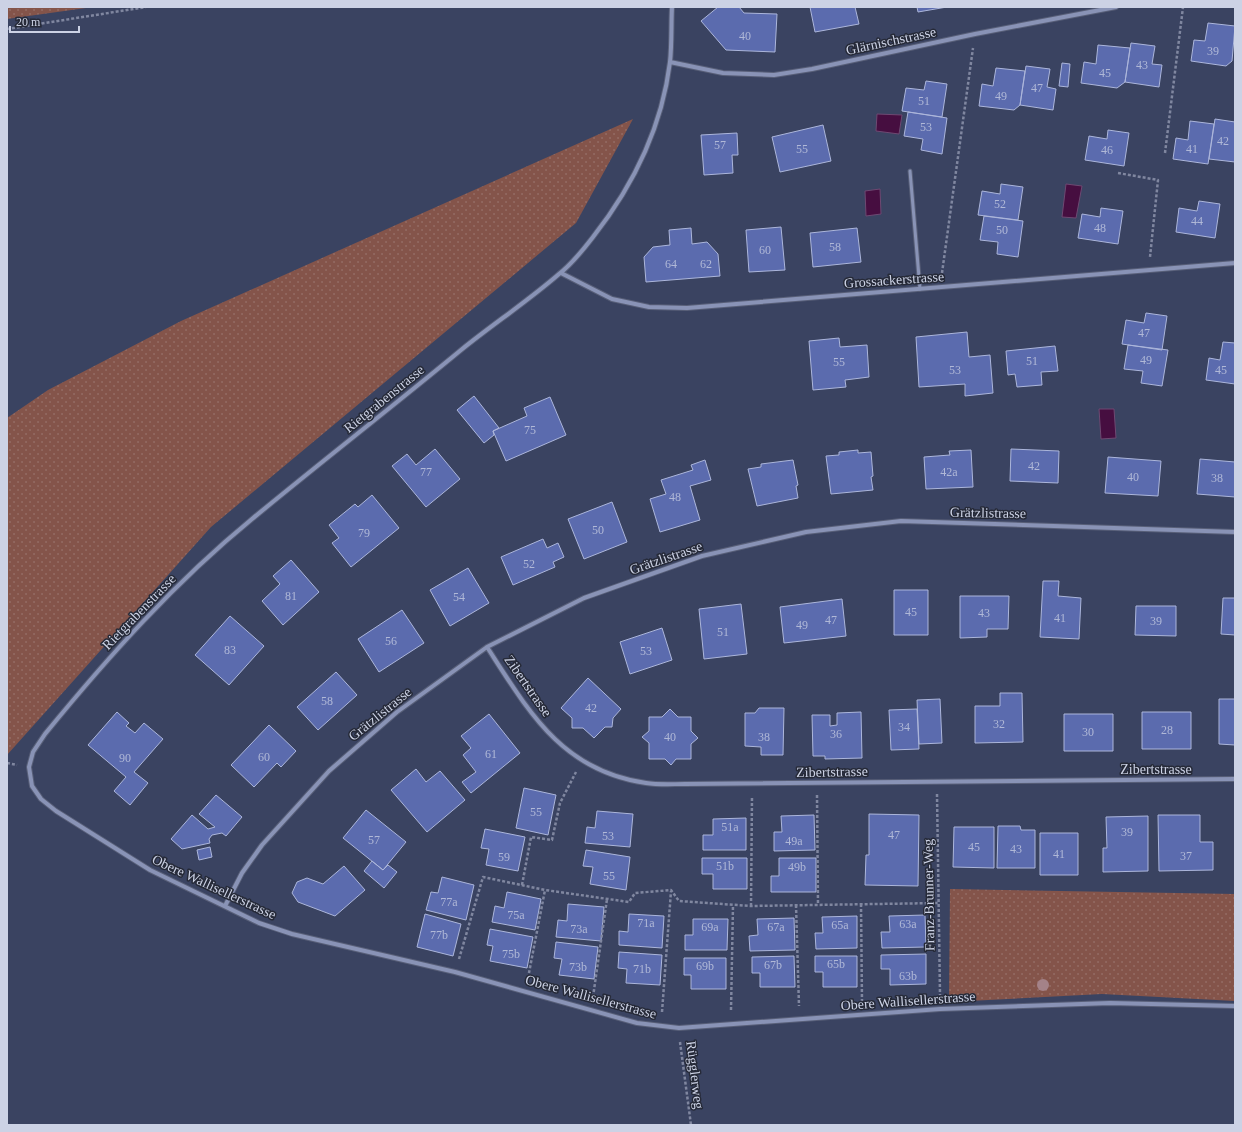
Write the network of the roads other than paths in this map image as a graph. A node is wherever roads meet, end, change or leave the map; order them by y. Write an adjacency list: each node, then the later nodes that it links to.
1 (672, 7): 3 (street, Rietgrabenstrasse)
2 (1116, 7): 3 (street, Glärnischstrasse)
3 (670, 62): 6 (street, Rietgrabenstrasse)
4 (910, 171): 7 (lane)
5 (1235, 264): 7 (street, Grossackerstrasse)
6 (561, 273): 7 (street, Grossackerstrasse); 10 (street, Rietgrabenstrasse)
7 (920, 289)
8 (1235, 532): 9 (street, Grätzlistrasse)
9 (487, 647): 11 (street, Zibertstrasse); 12 (street, Grätzlistrasse)
10 (29, 767): 12 (street, Obere Wallisellerstrasse)
11 (1235, 780)
12 (224, 906): 13 (street, Obere Wallisellerstrasse)
13 (1235, 1006)

